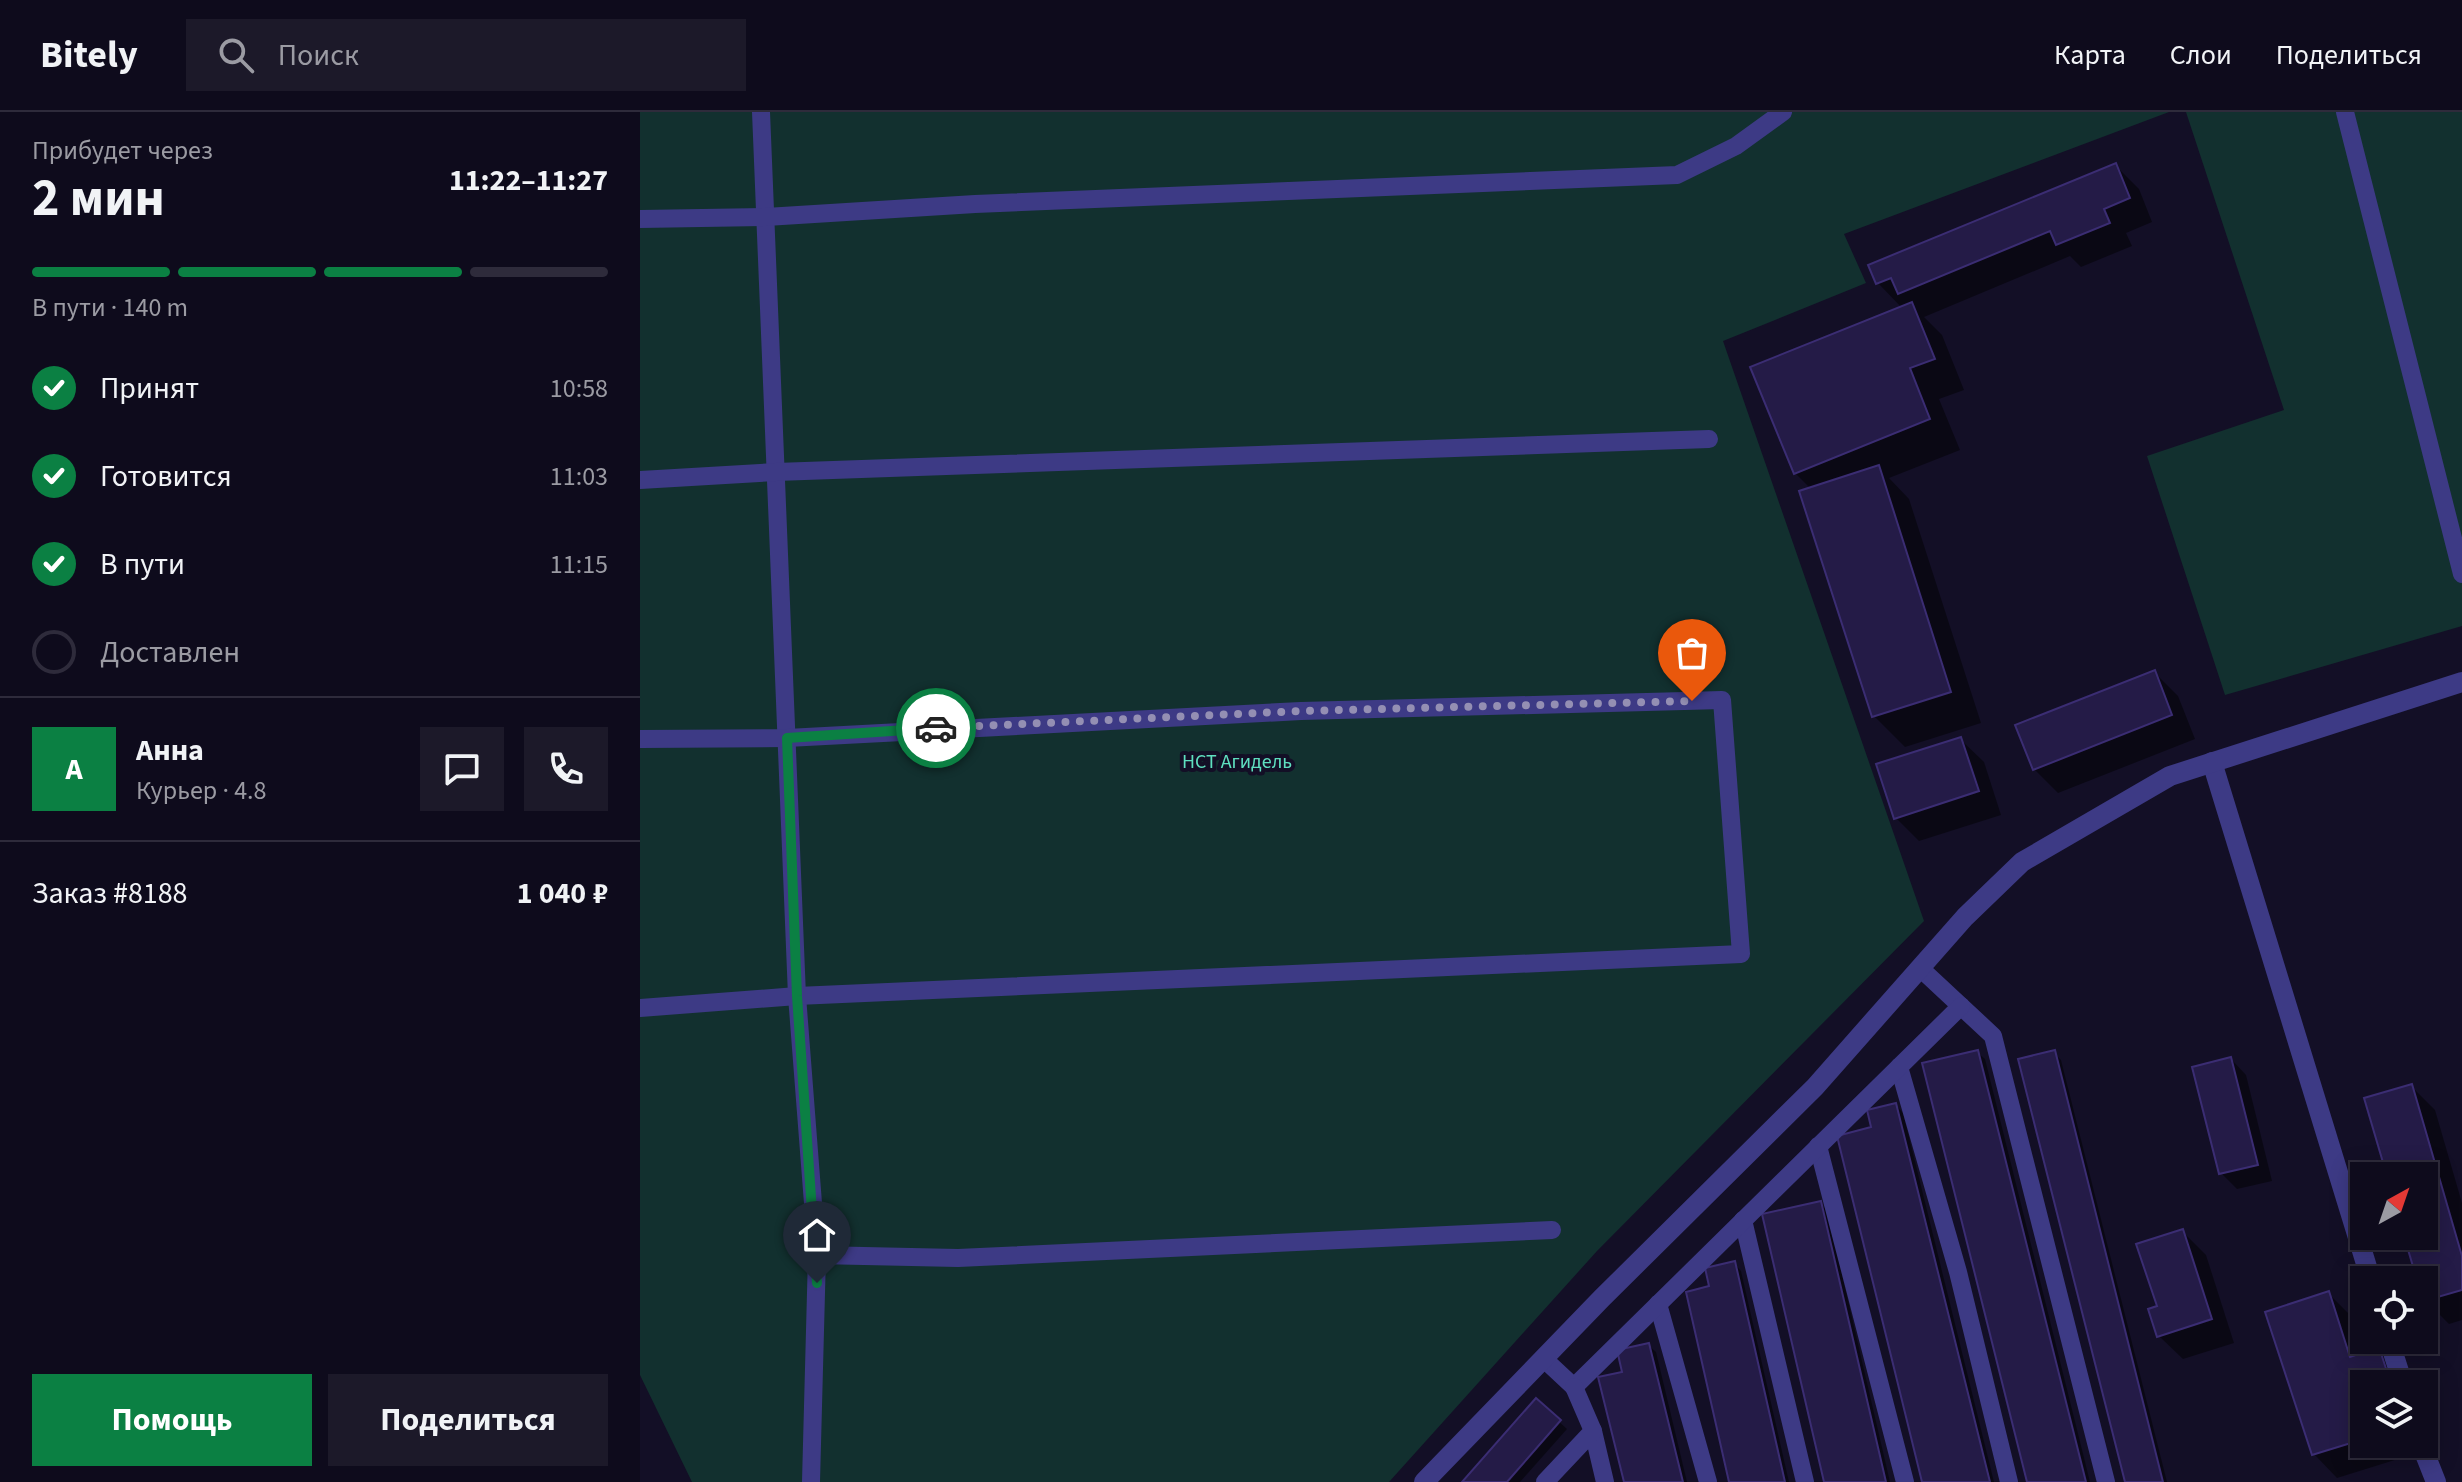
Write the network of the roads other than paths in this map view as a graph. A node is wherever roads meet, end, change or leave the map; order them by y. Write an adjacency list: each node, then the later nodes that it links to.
1 (761, 112): 4 (lane)
2 (1783, 112): 4 (lane)
3 (2345, 112): 9 (lane)
4 (766, 217): 5 (lane); 7 (lane)
5 (640, 219)
6 (1709, 439): 7 (lane)
7 (776, 472): 8 (lane); 11 (lane)
8 (640, 480)
9 (2462, 574)
10 (2462, 682): 13 (street)
11 (787, 738): 12 (lane); 15 (lane); 15 (lane)
12 (640, 739)
13 (2212, 762): 14 (street); 23 (street)
14 (1920, 968): 16 (lane); 25 (street)
15 (797, 996): 17 (lane); 22 (lane)
16 (1961, 1006): 18 (lane); 37 (lane)
17 (640, 1008)
18 (1899, 1067): 19 (lane); 36 (lane)
19 (1818, 1146): 20 (lane); 35 (lane)
20 (1743, 1220): 24 (lane); 34 (lane)
21 (1552, 1230): 22 (lane)
22 (817, 1255): 29 (lane)
23 (2367, 1266)
24 (1658, 1304): 26 (lane); 33 (lane)
25 (1544, 1359): 26 (lane); 30 (street)
26 (1574, 1387): 27 (lane)
27 (1593, 1431): 31 (lane); 32 (lane)
28 (2427, 1458): 38 (street)
29 (811, 1482)
30 (1424, 1482)
31 (1545, 1482)
32 (1605, 1482)
33 (1708, 1482)
34 (1805, 1482)
35 (1905, 1482)
36 (2009, 1482)
37 (2106, 1482)
38 (2436, 1482)

